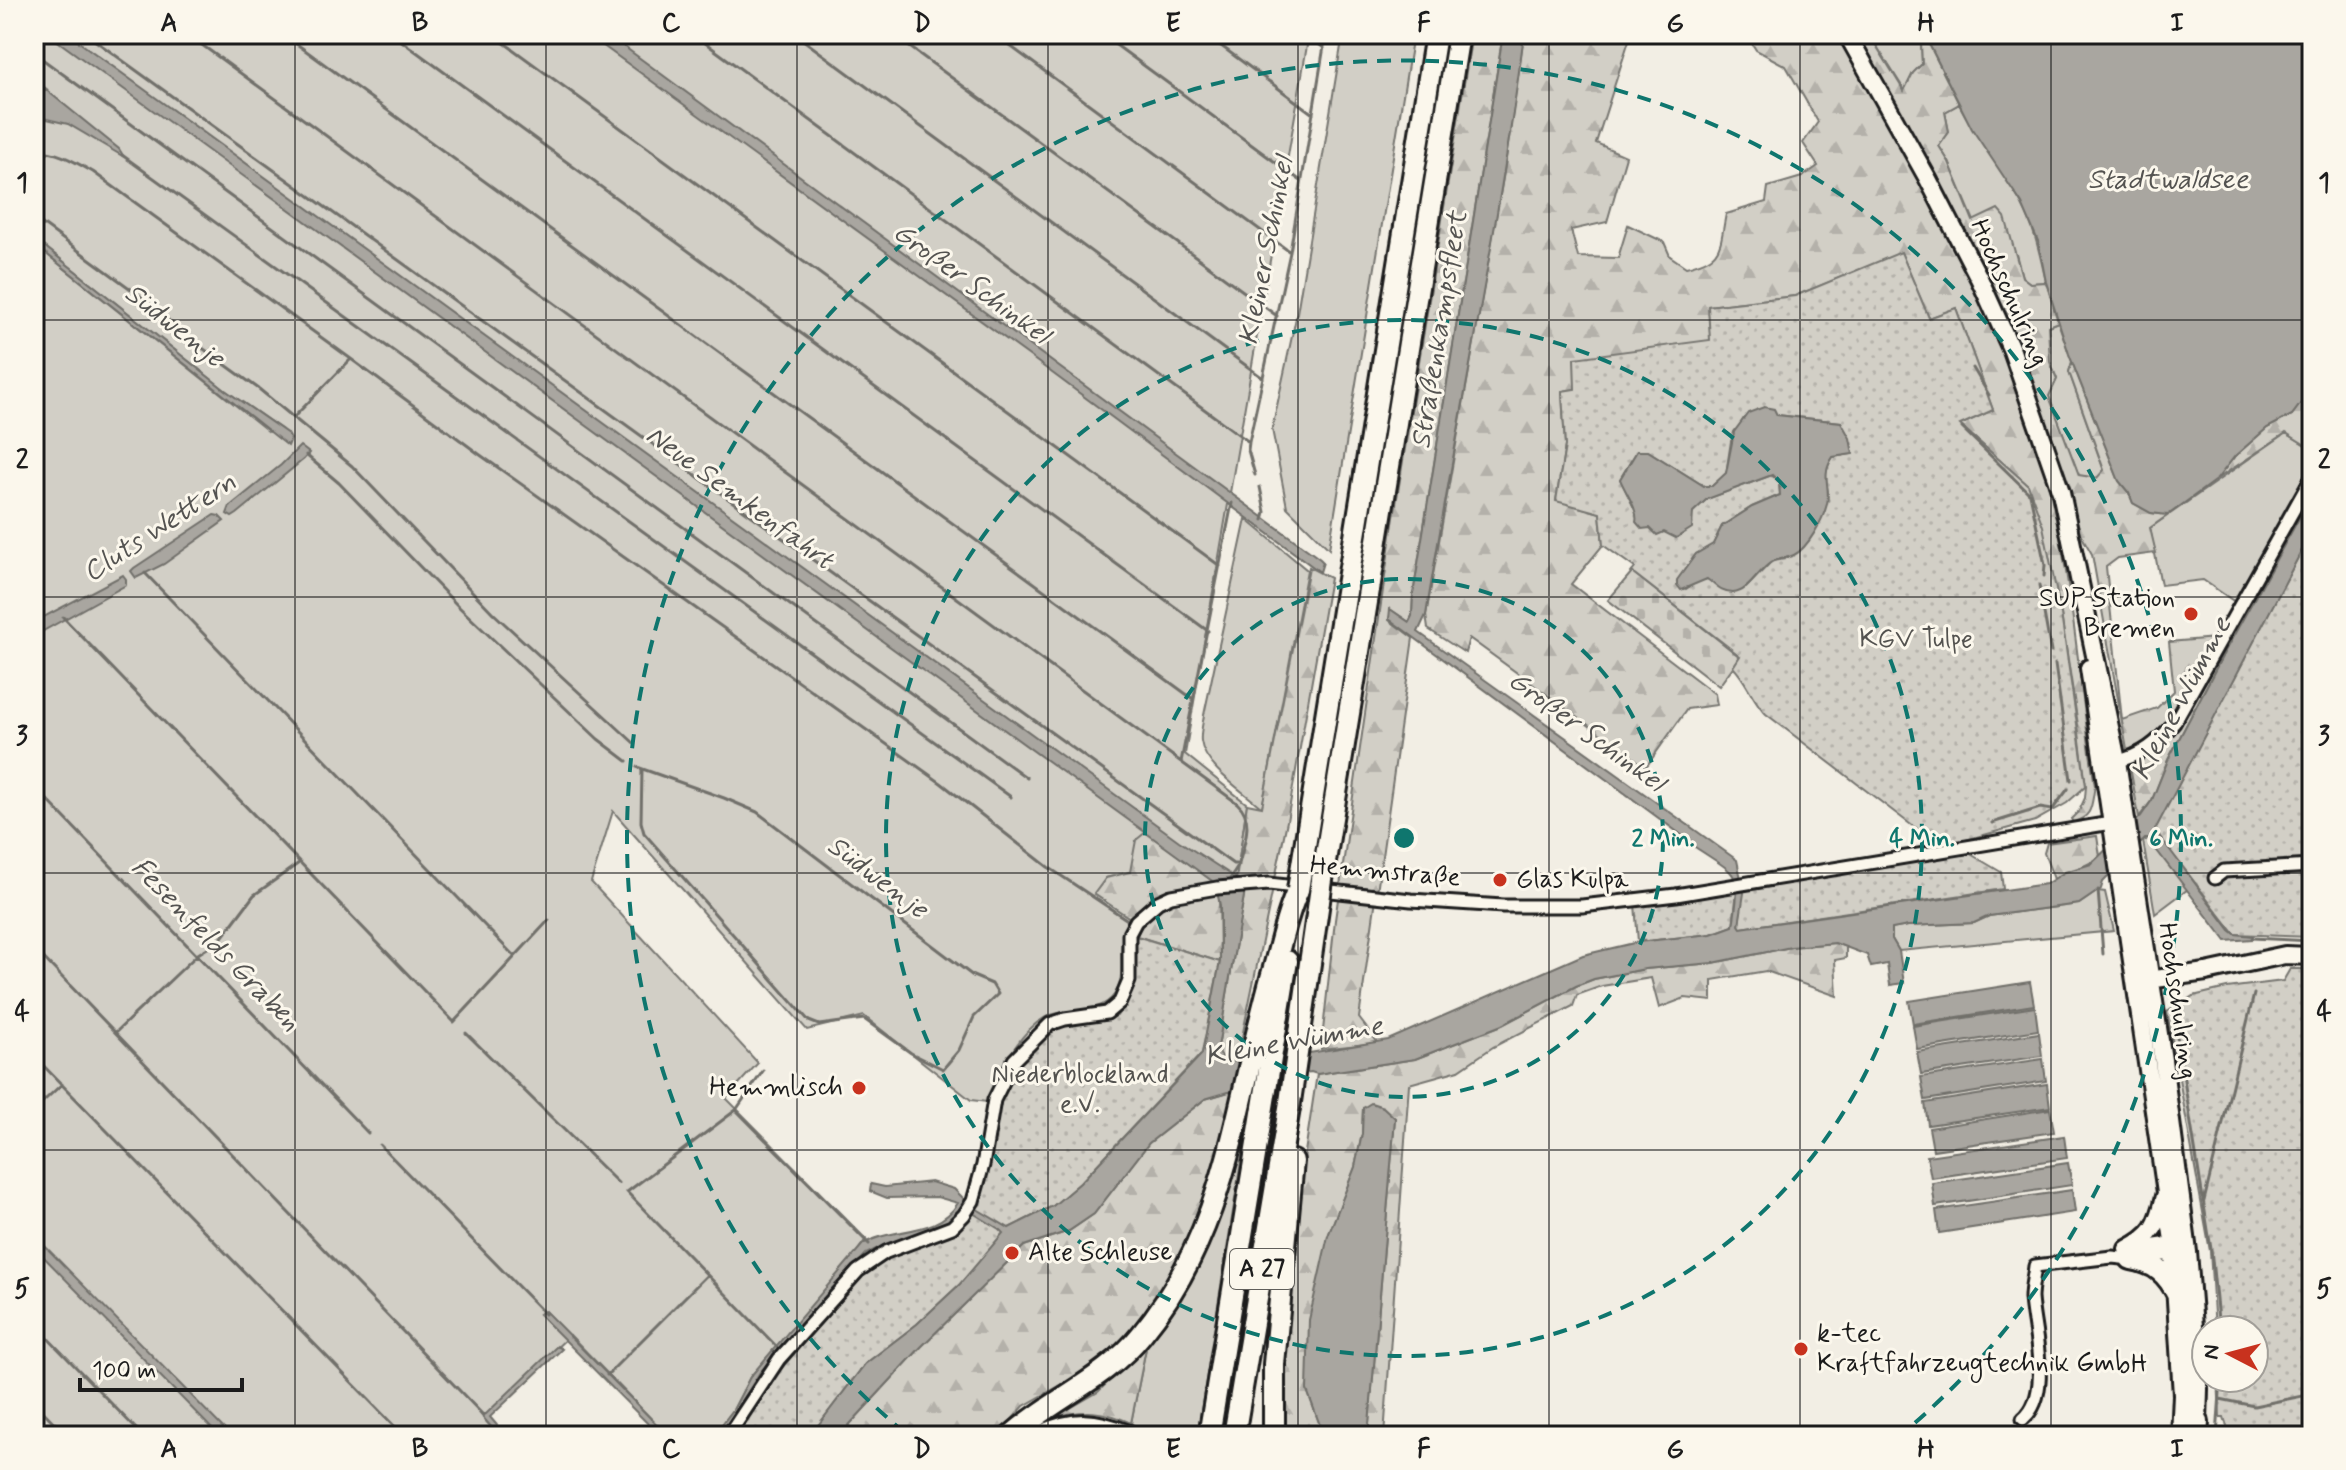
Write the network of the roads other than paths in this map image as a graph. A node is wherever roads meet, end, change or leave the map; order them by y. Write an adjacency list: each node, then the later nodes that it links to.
1 (1436, 34): 12 (highway)
2 (1459, 34): 13 (highway, bridge)
3 (1847, 34): 5 (street, Hochschulring)
4 (2312, 477): 6 (street)
5 (2081, 590): 6 (street, Hochschulring); 7 (street, Hochschulring)
6 (2117, 761): 7 (street, Hochschulring)
7 (2121, 823): 11 (street, Hochschulring); 11 (street, Hochschulring); 21 (street, Hemmstraße)
8 (2312, 866): 9 (street)
9 (2215, 878)
10 (2312, 956): 11 (street)
11 (2143, 980): 14 (street, Hochschulring); 15 (street, Hochschulring)
12 (1267, 1027): 22 (highway); 25 (highway, A 27)
13 (1295, 1103): 26 (highway, A 27); 27 (highway)
14 (2167, 1187): 15 (street, Hochschulring); 16 (street)
15 (2181, 1248): 16 (street); 17 (highway); 20 (street, Hochschulring)
16 (2124, 1255): 17 (highway); 19 (street)
17 (2179, 1298): 18 (highway)
18 (2182, 1366): 20 (highway); 28 (highway)
19 (2023, 1419)
20 (2193, 1433)
21 (728, 1436)
22 (1011, 1436)
23 (1041, 1436): 24 (highway)
24 (1128, 1436)
25 (1209, 1436)
26 (1234, 1436)
27 (1274, 1436)
28 (2174, 1436)

